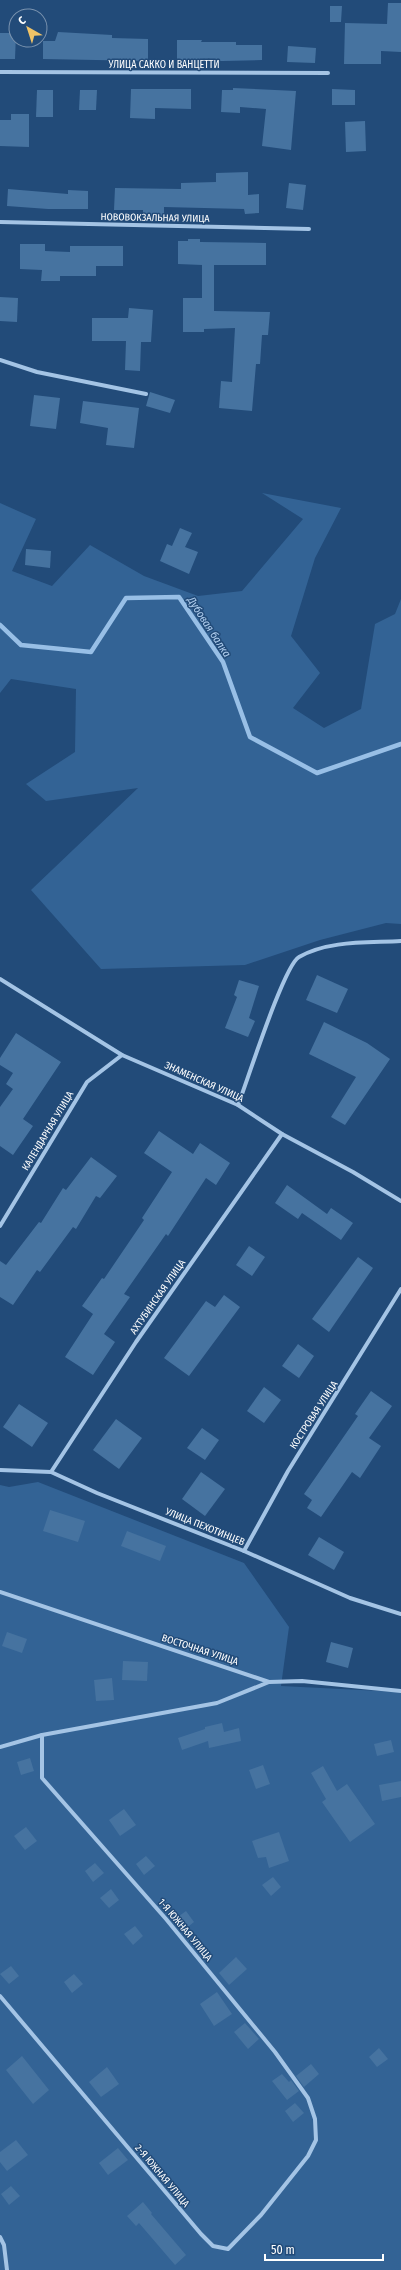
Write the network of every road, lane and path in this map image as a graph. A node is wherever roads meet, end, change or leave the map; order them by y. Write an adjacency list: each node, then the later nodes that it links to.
1 (0, 72): 2 (street, УЛИЦА САККО И ВАНЦЕТТИ)
2 (328, 73)
3 (0, 222): 4 (street, НОВОВОКЗАЛЬНАЯ УЛИЦА)
4 (309, 229)
5 (0, 360): 6 (street)
6 (146, 394)
7 (401, 941): 10 (street)
8 (0, 979): 9 (street, ЗНАМЕНСКАЯ УЛИЦА)
9 (122, 1055): 10 (street, ЗНАМЕНСКАЯ УЛИЦА); 13 (street, КАЛЕНДАРНАЯ УЛИЦА)
10 (238, 1105): 11 (street, ЗНАМЕНСКАЯ УЛИЦА)
11 (282, 1134): 12 (street, ЗНАМЕНСКАЯ УЛИЦА); 16 (street, АХТУБИНСКАЯ УЛИЦА)
12 (401, 1201)
13 (0, 1226)
14 (401, 1289): 17 (street, КОСТРОВАЯ УЛИЦА)
15 (0, 1470): 16 (street, УЛИЦА ПЕХОТИНЦЕВ)
16 (52, 1472): 17 (street, УЛИЦА ПЕХОТИНЦЕВ)
17 (244, 1551): 19 (street, УЛИЦА ПЕХОТИНЦЕВ)
18 (0, 1592): 20 (street, ВОСТОЧНАЯ УЛИЦА)
19 (401, 1614)
20 (270, 1682): 21 (street, ВОСТОЧНАЯ УЛИЦА); 22 (street)
21 (401, 1691)
22 (42, 1735): 23 (street); 25 (street, 1-Я ЮЖНАЯ УЛИЦА)
23 (0, 1747)
24 (0, 1996): 25 (street, 2-Я ЮЖНАЯ УЛИЦА)
25 (316, 2140)
26 (0, 2237): 27 (street)
27 (7, 2270)

